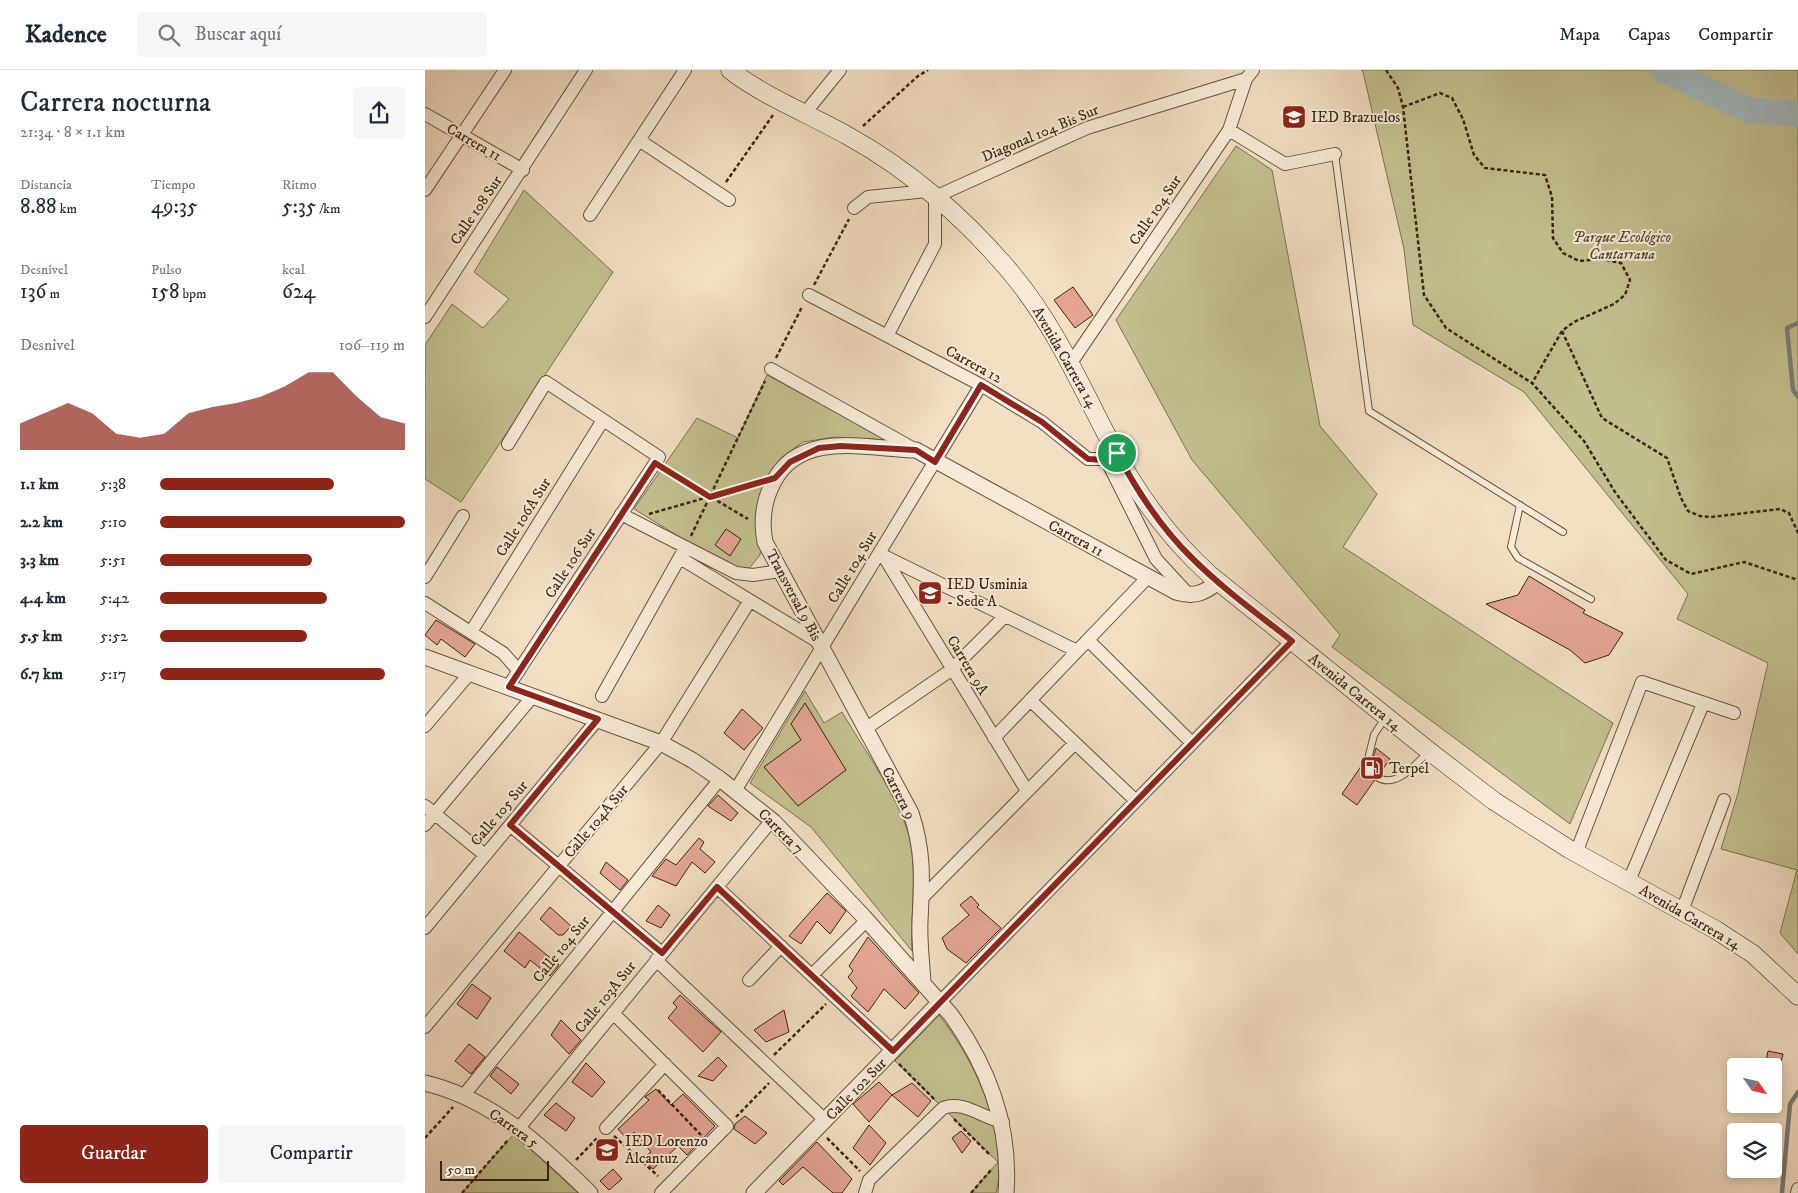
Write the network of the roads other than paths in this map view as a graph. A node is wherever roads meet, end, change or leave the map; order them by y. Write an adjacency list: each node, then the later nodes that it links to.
1 (505, 70): 10 (street)
2 (586, 70): 13 (street, Calle 108 Sur)
3 (685, 70): 11 (street)
4 (840, 70): 7 (street)
5 (732, 71): 7 (main road, Avenida Carrera 14)
6 (1249, 74): 9 (street, Calle 104 Sur); 15 (street, Diagonal 104 Bis Sur)
7 (805, 113): 15 (main road, Avenida Carrera 14)
8 (425, 114): 10 (street, Carrera 11)
9 (1229, 130): 12 (street); 22 (street, Calle 104 Sur)
10 (461, 135): 13 (street, Carrera 11); 14 (street)
11 (639, 140): 16 (street); 18 (street)
12 (1335, 154): 30 (lane)
13 (523, 170): 20 (street, Calle 108 Sur)
14 (425, 190)
15 (931, 194): 17 (street); 21 (street); 22 (main road, Avenida Carrera 14)
16 (729, 200)
17 (854, 208)
18 (590, 215)
19 (809, 295): 21 (street, Carrera 12)
20 (425, 317)
21 (887, 336): 24 (street, Carrera 12)
22 (1071, 363): 28 (main road, Avenida Carrera 14)
23 (771, 369): 27 (street)
24 (981, 385): 28 (street, Carrera 12); 29 (street, Calle 104 Sur)
25 (603, 420): 26 (street); 32 (street, Calle 106 Sur); 45 (street, Calle 106A Sur)
26 (508, 444)
27 (916, 450): 29 (street, Carrera 11); 36 (street, Transversal 9 Bis)
28 (1111, 456): 39 (main road, Avenida Carrera 14); 40 (street)
29 (935, 462): 35 (street, Calle 104 Sur); 38 (street, Carrera 11)
30 (1520, 505): 33 (lane); 41 (lane)
31 (463, 516): 37 (street)
32 (626, 517): 34 (street); 52 (street, Calle 106 Sur)
33 (1563, 532)
34 (683, 553): 36 (street); 42 (street); 56 (street)
35 (881, 554): 44 (street); 48 (street, Calle 104 Sur); 51 (street, Carrera 9A)
36 (780, 571): 48 (street, Transversal 9 Bis)
37 (425, 577)
38 (1148, 578): 40 (street, Carrera 11); 46 (street)
39 (1217, 582): 40 (street); 47 (main road, Avenida Carrera 14)
40 (1190, 596)
41 (1591, 599)
42 (749, 602): 48 (street); 65 (street, Calle 104A Sur)
43 (425, 603): 45 (street)
44 (1005, 616): 49 (street); 51 (street)
45 (471, 632): 52 (street)
46 (1088, 640): 49 (street); 67 (street)
47 (1292, 641): 60 (main road, Avenida Carrera 14); 67 (street, Calle 102 Sur)
48 (821, 645): 63 (street, Carrera 9); 72 (street, Calle 104 Sur)
49 (1077, 651): 57 (street)
50 (425, 657): 53 (street, Carrera 7)
51 (951, 670): 63 (street); 64 (street, Carrera 9A)
52 (519, 671): 54 (street, Calle 106 Sur)
53 (470, 674): 54 (street, Carrera 7); 62 (street)
54 (509, 687): 55 (street, Carrera 7)
55 (533, 696): 61 (street, Carrera 7); 76 (street)
56 (602, 696)
57 (1030, 700): 64 (street); 66 (street)
58 (1703, 704): 59 (street); 80 (street); 83 (street)
59 (1733, 713)
60 (1385, 716): 68 (main road, Avenida Carrera 14); 69 (lane)
61 (598, 719): 65 (street, Carrera 7); 79 (street, Calle 105 Sur)
62 (425, 726)
63 (865, 729): 85 (street, Carrera 9)
64 (994, 738): 73 (street, Carrera 9A)
65 (661, 743): 71 (street, Carrera 7); 82 (street, Calle 104A Sur)
66 (1075, 743): 73 (street); 75 (street)
67 (1192, 743): 75 (street, Calle 102 Sur)
68 (1429, 752): 70 (lane); 80 (main road, Avenida Carrera 14)
69 (1369, 755)
70 (1377, 777)
71 (720, 779): 72 (street, Carrera 7); 86 (street, Calle 104 Sur)
72 (735, 791): 77 (street, Carrera 7)
73 (1027, 791): 85 (street)
74 (1724, 800): 87 (street)
75 (1136, 801): 96 (street, Calle 102 Sur)
76 (430, 810): 78 (street); 81 (street)
77 (771, 820): 84 (street, Calle 103A Sur); 88 (street, Carrera 7)
78 (425, 825)
79 (510, 825): 81 (street, Calle 105 Sur); 82 (street)
80 (1576, 853): 83 (main road, Avenida Carrera 14)
81 (485, 855): 89 (street, Calle 105 Sur)
82 (559, 866): 86 (street); 98 (street, Calle 104A Sur)
83 (1629, 881): 87 (main road, Avenida Carrera 14)
84 (717, 887): 90 (street); 91 (street, Calle 103A Sur)
85 (922, 898): 94 (street, Carrera 9)
86 (612, 911): 91 (street); 102 (street, Calle 104 Sur)
87 (1682, 911): 95 (main road, Avenida Carrera 14)
88 (867, 920): 92 (street); 94 (street, Carrera 7)
89 (425, 928)
90 (781, 946): 92 (street); 93 (street)
91 (659, 957): 97 (street, Calle 103A Sur); 104 (street)
92 (812, 975): 99 (street)
93 (749, 980)
94 (923, 983): 96 (street, Carrera 7)
95 (1798, 996)
96 (940, 1002): 99 (street, Calle 102 Sur); 103 (street, Carrera 7)
97 (613, 1013): 100 (street); 105 (street, Calle 103A Sur)
98 (425, 1028)
99 (893, 1051): 104 (street, Calle 102 Sur)
100 (665, 1064): 106 (street); 108 (street)
101 (425, 1083): 102 (street, Carrera 5)
102 (464, 1095): 105 (street, Carrera 5)
103 (1003, 1122): 111 (street); 112 (street, Carrera 7)
104 (821, 1124): 110 (street, Calle 102 Sur)
105 (519, 1128): 109 (street, Carrera 5)
106 (606, 1128)
107 (1798, 1189): 113 (street)
108 (665, 1190)
109 (590, 1193)
110 (754, 1193)
111 (865, 1193)
112 (1006, 1193)
113 (1797, 1193)

